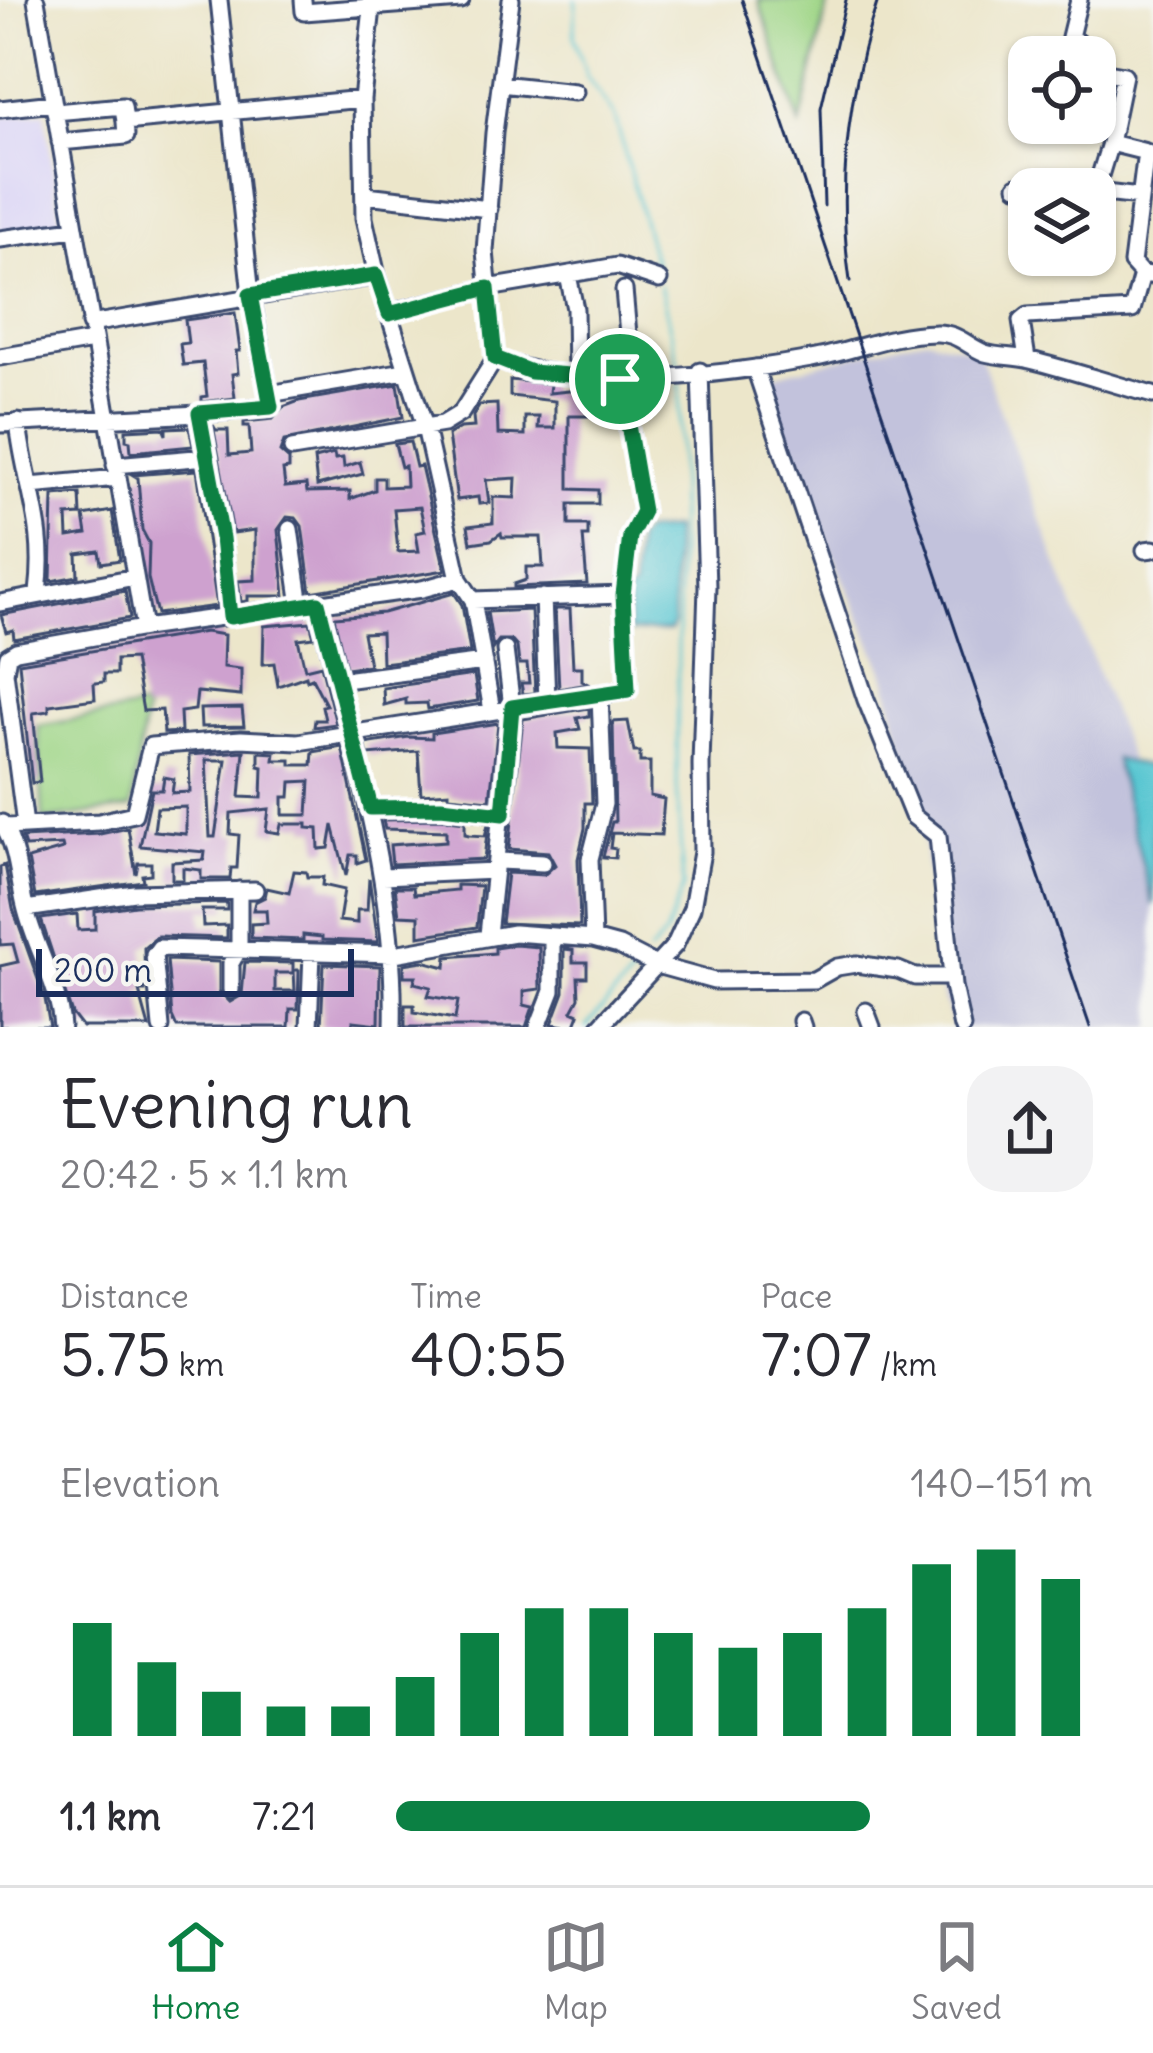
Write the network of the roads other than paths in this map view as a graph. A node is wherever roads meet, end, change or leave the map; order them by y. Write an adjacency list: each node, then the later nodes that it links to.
1 (36, 0): 13 (street)
2 (219, 0): 15 (street)
3 (303, 0): 7 (street)
4 (461, 0): 7 (street)
5 (512, 0): 10 (street)
6 (1078, 0): 8 (street)
7 (372, 8): 12 (street)
8 (1070, 36)
9 (1116, 74): 16 (street)
10 (500, 84): 11 (street); 23 (street)
11 (575, 92)
12 (362, 99): 15 (street); 21 (street)
13 (54, 108): 14 (street); 17 (street); 19 (street)
14 (0, 109)
15 (232, 111): 17 (street); 32 (street)
16 (1116, 116)
17 (125, 122): 19 (street)
18 (1116, 138): 22 (street)
19 (60, 142): 24 (street)
20 (1116, 194): 22 (street)
21 (366, 195): 23 (street); 28 (street)
22 (1140, 197): 27 (street)
23 (489, 209): 30 (street)
24 (74, 229): 25 (street); 34 (street)
25 (0, 239)
26 (568, 274): 29 (street); 30 (street); 41 (street)
27 (1148, 274): 37 (street)
28 (376, 275): 32 (street); 33 (street)
29 (659, 280)
30 (488, 288): 33 (street); 36 (street)
31 (624, 290): 42 (street)
32 (250, 295): 34 (street); 43 (street)
33 (389, 314): 39 (street)
34 (92, 332): 35 (street); 46 (street)
35 (0, 357)
36 (495, 358): 41 (street); 49 (street)
37 (1027, 359): 38 (street); 44 (street)
38 (755, 368): 40 (street); 89 (street)
39 (405, 371): 43 (street); 49 (street)
40 (700, 371): 42 (street); 88 (street)
41 (576, 376): 42 (street)
42 (626, 378): 58 (street)
43 (269, 394): 45 (street)
44 (1153, 395)
45 (199, 413): 46 (street); 51 (street)
46 (106, 416): 47 (street); 52 (street)
47 (18, 422): 48 (street); 53 (street)
48 (0, 424)
49 (425, 427): 50 (street); 56 (street)
50 (292, 449)
51 (207, 457): 52 (street); 63 (street)
52 (116, 471): 53 (street); 55 (street)
53 (30, 486): 57 (street)
54 (290, 529): 62 (street)
55 (135, 577): 57 (street); 64 (street)
56 (460, 579): 60 (street); 62 (street)
57 (38, 593): 61 (street)
58 (623, 595): 59 (street); 68 (street)
59 (543, 597): 60 (street); 69 (street)
60 (473, 600): 66 (street)
61 (0, 603)
62 (309, 605): 63 (street); 67 (street)
63 (230, 617): 64 (street)
64 (144, 628): 76 (street)
65 (505, 650): 70 (street)
66 (484, 662): 67 (street); 71 (street)
67 (336, 681): 72 (street)
68 (600, 694): 69 (street); 84 (street)
69 (547, 701): 70 (street)
70 (512, 707): 71 (street); 74 (street)
71 (492, 711): 72 (street)
72 (351, 735): 73 (street); 76 (street)
73 (371, 808): 74 (street); 80 (street)
74 (503, 814): 79 (street)
75 (3, 824): 76 (street); 77 (street)
76 (25, 824)
77 (9, 859): 81 (street)
78 (543, 863): 79 (street)
79 (496, 866): 80 (street); 82 (street)
80 (383, 876): 87 (street)
81 (26, 909): 85 (street); 91 (street)
82 (488, 935): 83 (street); 87 (street)
83 (552, 936): 84 (street); 97 (street)
84 (593, 939): 88 (street)
85 (239, 949): 86 (street); 90 (street); 94 (street)
86 (312, 953): 87 (street); 95 (street)
87 (394, 954): 96 (street)
88 (648, 960): 89 (street); 98 (street)
89 (952, 977): 99 (street)
90 (231, 991)
91 (61, 1007): 92 (street); 93 (street)
92 (62, 1027)
93 (77, 1027)
94 (161, 1027)
95 (309, 1027)
96 (393, 1027)
97 (538, 1027)
98 (599, 1027)
99 (962, 1027)

